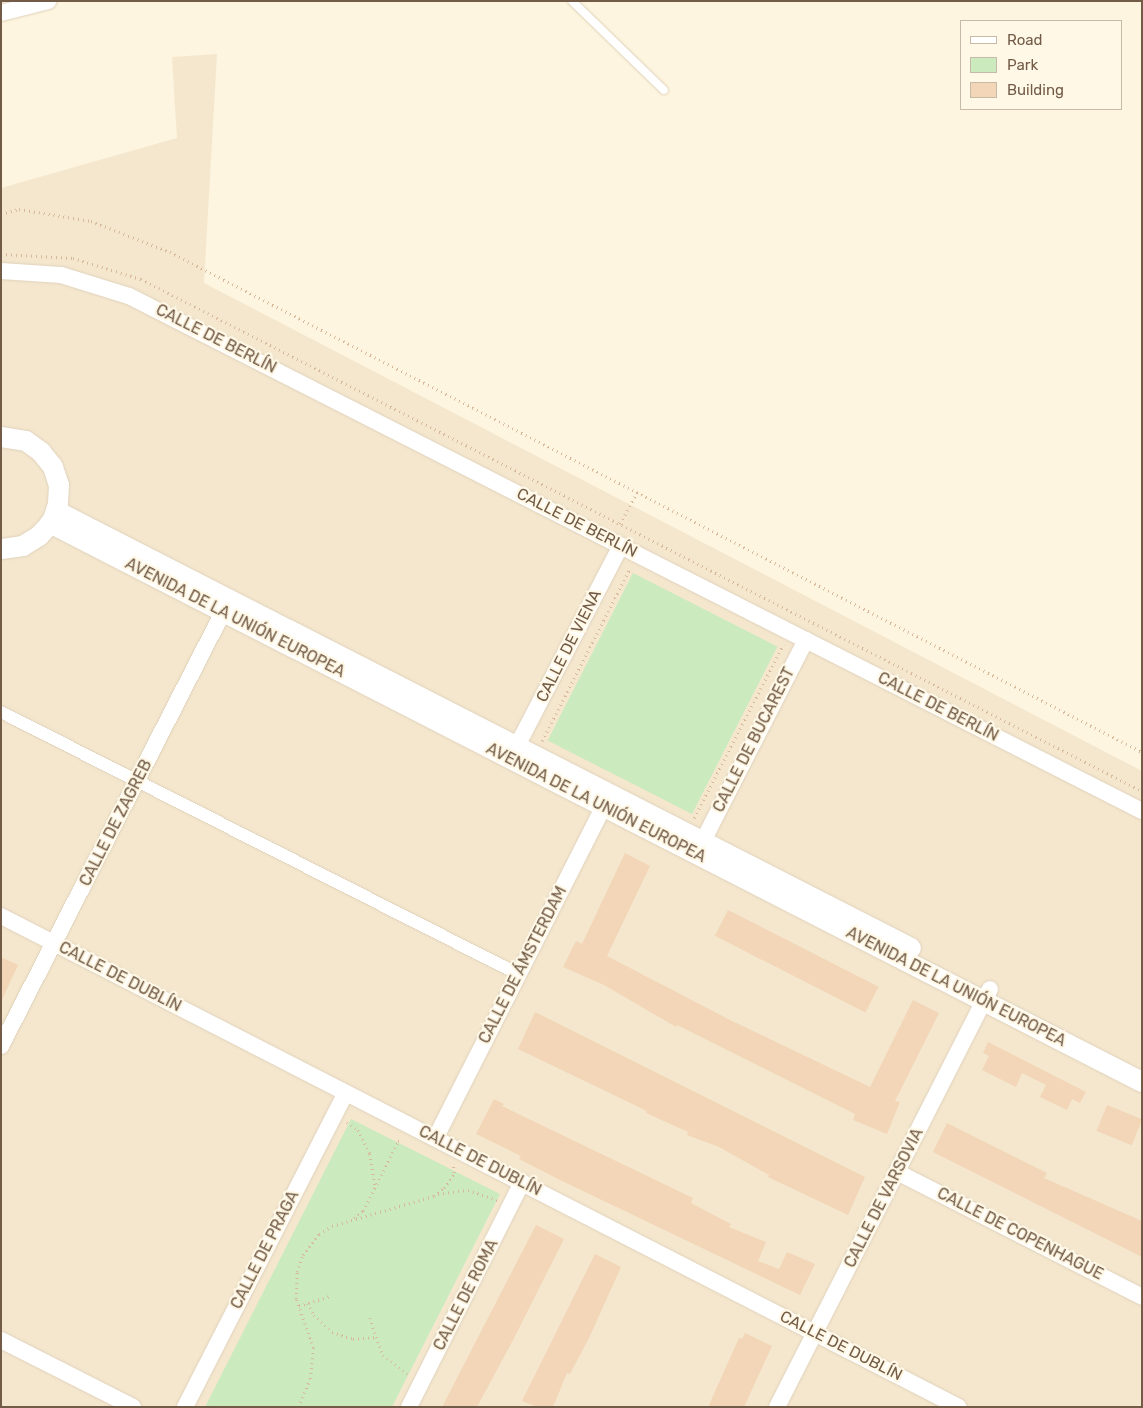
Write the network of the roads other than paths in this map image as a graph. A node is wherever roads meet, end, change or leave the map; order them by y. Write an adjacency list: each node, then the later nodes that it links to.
1 (48, 1): 3 (street)
2 (572, 1): 4 (lane)
3 (1, 13)
4 (664, 90)
5 (1, 271): 8 (street, CALLE DE BERLÍN)
6 (1, 437): 7 (street)
7 (53, 517): 9 (street); 10 (street, AVENIDA DE LA UNIÓN EUROPEA)
8 (621, 545): 11 (street, CALLE DE BERLÍN); 13 (street, CALLE DE VIENA)
9 (1, 549)
10 (227, 606): 13 (street, AVENIDA DE LA UNIÓN EUROPEA); 14 (street, CALLE DE ZAGREB); 15 (street, AVENIDA DE LA UNIÓN EUROPEA)
11 (806, 640): 16 (street, CALLE DE BERLÍN); 17 (street, CALLE DE BUCAREST)
12 (1, 712): 14 (street)
13 (517, 746): 15 (street, AVENIDA DE LA UNIÓN EUROPEA)
14 (137, 781): 19 (street, CALLE DE ZAGREB); 20 (street)
15 (607, 800): 17 (street, AVENIDA DE LA UNIÓN EUROPEA); 20 (street, CALLE DE ÁMSTERDAM); 21 (street, AVENIDA DE LA UNIÓN EUROPEA)
16 (1142, 811)
17 (703, 841): 21 (street, AVENIDA DE LA UNIÓN EUROPEA)
18 (1, 916): 19 (street, CALLE DE DUBLÍN)
19 (54, 944): 22 (street, CALLE DE ZAGREB); 25 (street, CALLE DE DUBLÍN)
20 (518, 974): 26 (street, CALLE DE ÁMSTERDAM)
21 (987, 995): 23 (street, AVENIDA DE LA UNIÓN EUROPEA); 24 (street, AVENIDA DE LA UNIÓN EUROPEA); 27 (street, CALLE DE VARSOVIA)
22 (1, 1046)
23 (1142, 1066)
24 (1142, 1082)
25 (346, 1093): 26 (street, CALLE DE DUBLÍN); 33 (street, CALLE DE PRAGA)
26 (436, 1137): 28 (street, CALLE DE DUBLÍN)
27 (897, 1172): 29 (street, CALLE DE COPENHAGUE); 30 (street, CALLE DE VARSOVIA)
28 (522, 1182): 30 (street, CALLE DE DUBLÍN); 34 (street, CALLE DE ROMA)
29 (1142, 1297)
30 (814, 1333): 35 (street, CALLE DE VARSOVIA); 36 (street, CALLE DE DUBLÍN)
31 (1, 1340): 32 (street)
32 (133, 1407)
33 (185, 1407)
34 (409, 1407)
35 (777, 1407)
36 (959, 1407)

